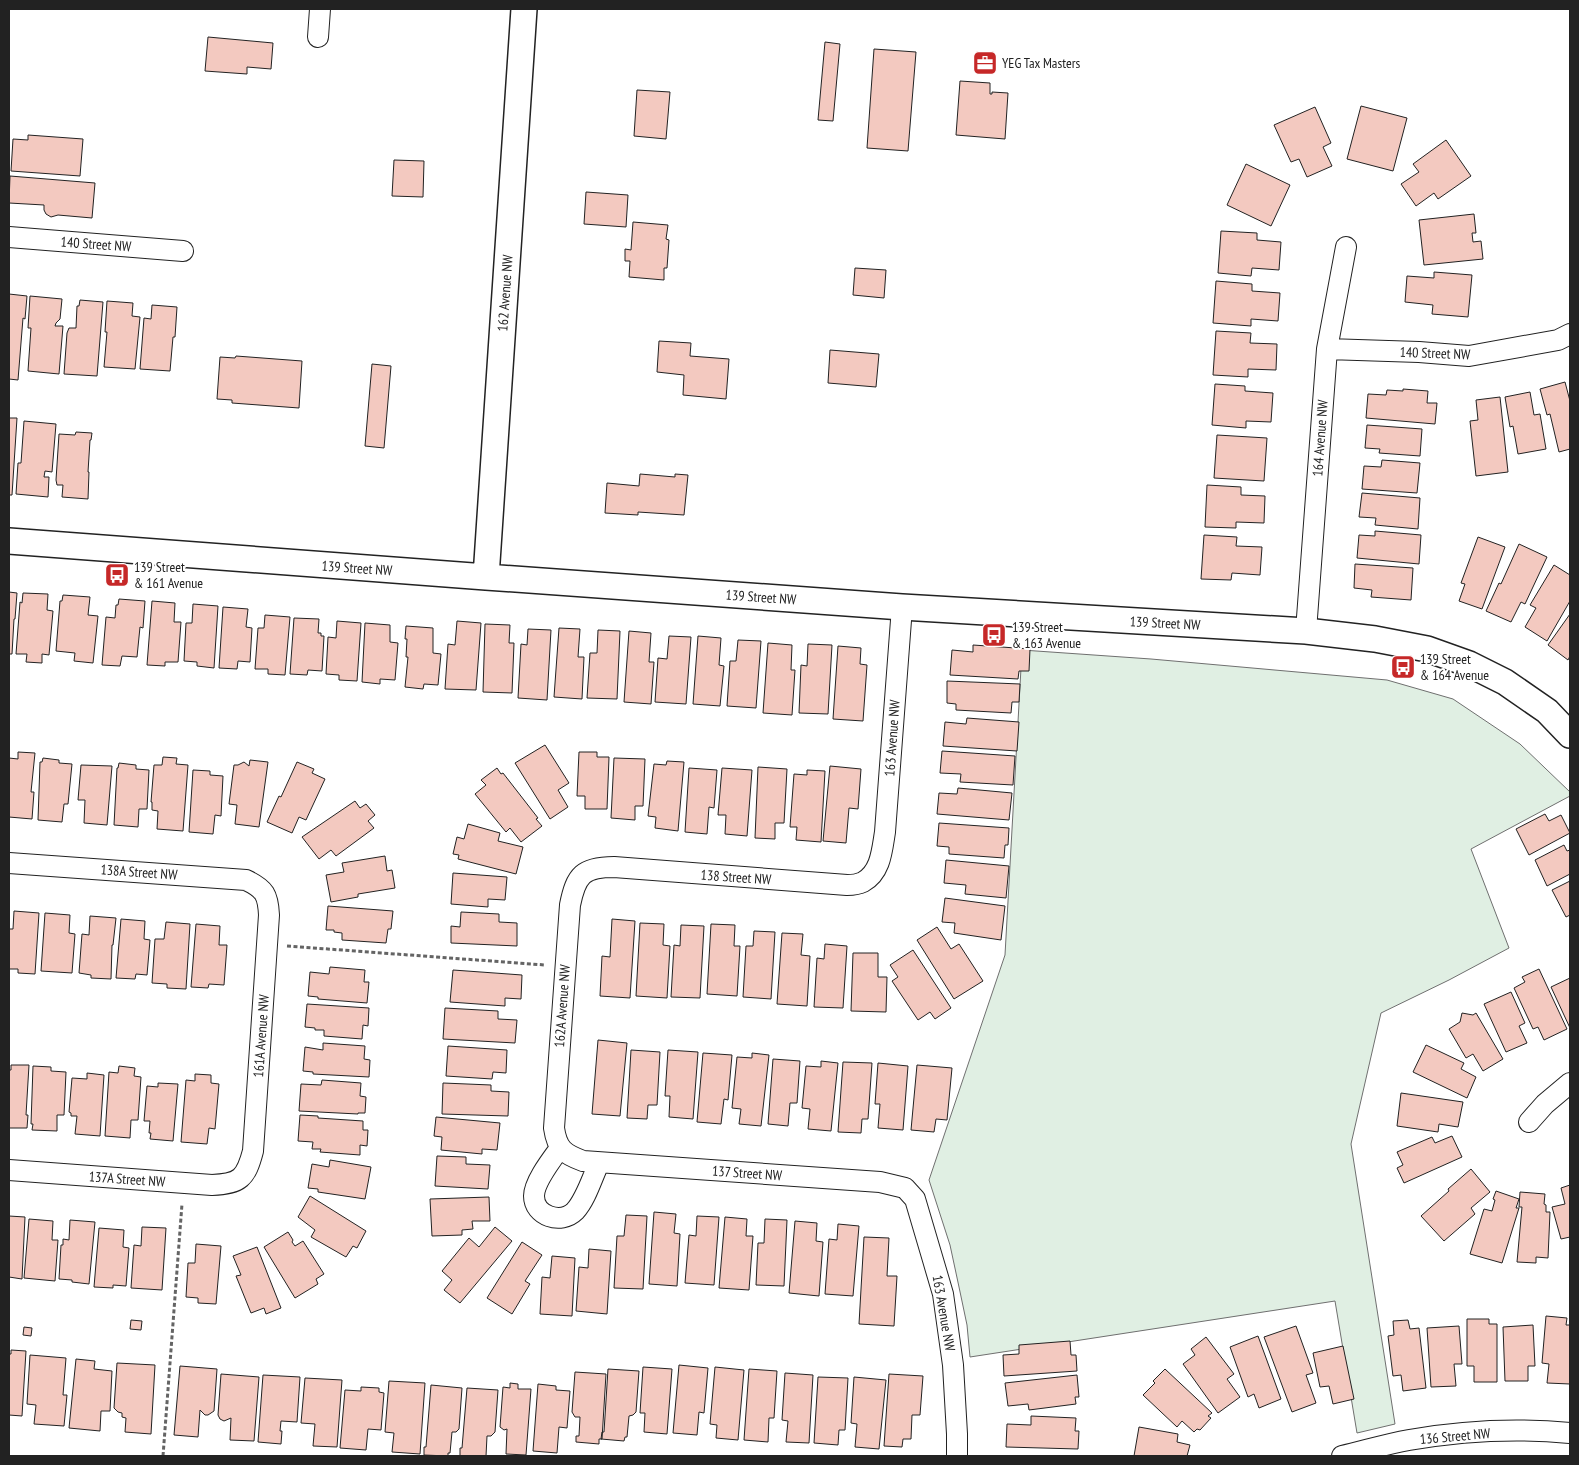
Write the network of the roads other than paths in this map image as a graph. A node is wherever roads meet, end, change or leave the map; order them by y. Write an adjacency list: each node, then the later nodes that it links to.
1 (320, 9): 3 (street)
2 (524, 9): 10 (street, 162 Avenue NW)
3 (318, 37)
4 (9, 237): 6 (street, 140 Street NW)
5 (1346, 247): 8 (street, 164 Avenue NW)
6 (183, 250)
7 (1570, 334): 8 (street, 140 Street NW)
8 (1327, 350): 12 (street, 164 Avenue NW)
9 (9, 541): 10 (street, 139 Street NW)
10 (486, 578): 11 (street, 139 Street NW)
11 (902, 607): 12 (street, 139 Street NW); 15 (street, 163 Avenue NW)
12 (1306, 632): 13 (street, 139 Street NW)
13 (1570, 735)
14 (9, 864): 17 (street, 138A Street NW)
15 (877, 868): 16 (street, 138 Street NW)
16 (589, 870): 20 (street, 162A Avenue NW)
17 (265, 893): 23 (street, 161A Avenue NW)
18 (1570, 1083): 19 (street)
19 (1530, 1122)
20 (560, 1148): 21 (street, 137 Street NW); 21 (street)
21 (599, 1163): 24 (street, 137 Street NW)
22 (9, 1170): 23 (street, 137A Street NW)
23 (243, 1177)
24 (895, 1185): 27 (street, 163 Avenue NW)
25 (1570, 1433): 26 (street, 136 Street NW)
26 (1407, 1448): 28 (street, 136 Street NW)
27 (957, 1456)
28 (1342, 1456)

